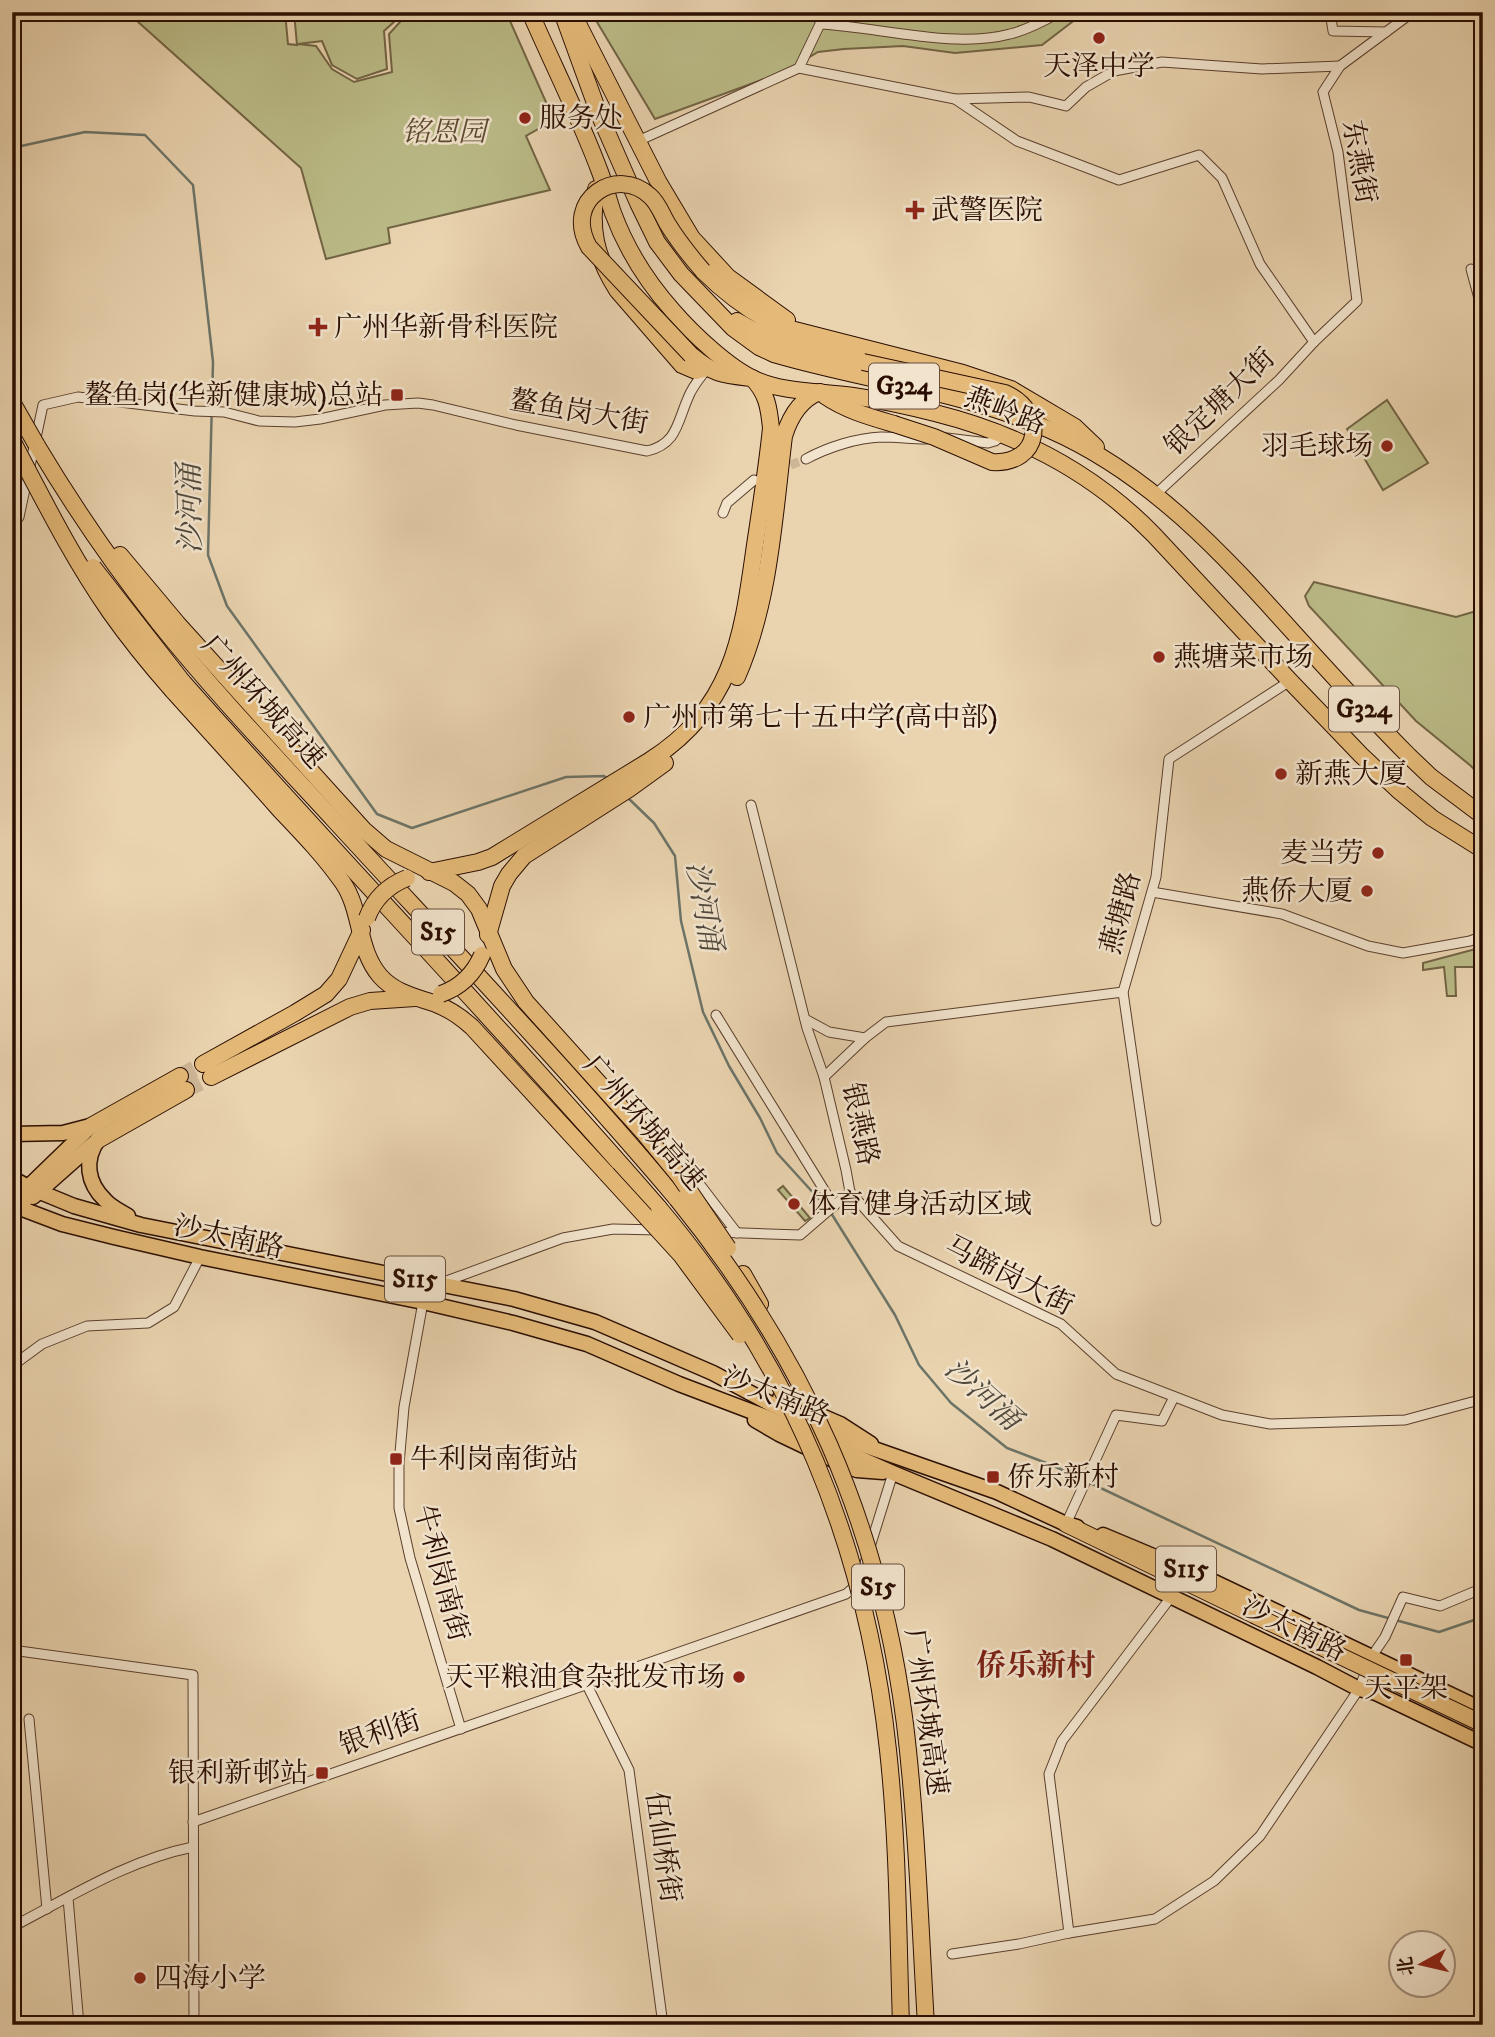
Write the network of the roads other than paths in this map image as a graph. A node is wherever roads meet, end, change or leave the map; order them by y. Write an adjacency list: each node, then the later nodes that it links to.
1 (530, 12): 12 (highway, 燕岭路 / G324)
2 (562, 12): 14 (highway, 燕岭路 / G324)
3 (572, 12): 11 (highway)
4 (1060, 12): 9 (street)
5 (1330, 12): 7 (street)
6 (1413, 12): 7 (street, 东燕街)
7 (1386, 32): 8 (street, 东燕街)
8 (1340, 66): 10 (street); 17 (street, 东燕街)
9 (799, 68): 10 (street); 11 (street)
10 (955, 99): 17 (street)
11 (638, 141): 16 (highway)
12 (600, 172): 18 (highway); 19 (highway, 燕岭路 / G324)
13 (1471, 269): 15 (street)
14 (710, 304): 20 (highway, bridge); 26 (highway, 燕岭路 / G324)
15 (1483, 313)
16 (817, 335): 18 (highway, bridge); 26 (highway)
17 (1314, 342): 28 (street, 银定塘大街)
18 (707, 368): 19 (highway); 30 (street, 鳌鱼岗大街)
19 (752, 378): 20 (highway, 燕岭路 / G324); 31 (highway)
20 (820, 392): 22 (highway, 燕岭路 / G324); 31 (highway)
21 (12, 402): 24 (highway, 广州环城高速 / S15, bridge)
22 (1003, 434): 25 (street); 32 (highway, 燕岭路 / G324)
23 (13, 443): 43 (highway, bridge); 80 (highway, 广州环城高速 / S15, bridge)
24 (36, 444): 36 (highway); 77 (highway, 广州环城高速 / S15, bridge)
25 (806, 459)
26 (1107, 459): 28 (highway, 燕岭路 / G324)
27 (754, 480): 29 (street)
28 (1156, 494): 34 (highway, 燕岭路 / G324)
29 (723, 513)
30 (12, 524)
31 (762, 549): 37 (highway); 41 (highway)
32 (1290, 681): 35 (highway, 燕岭路 / G324); 42 (street, 燕塘路)
33 (751, 805): 56 (street)
34 (1480, 812)
35 (1483, 850)
36 (400, 856): 37 (highway); 38 (highway)
37 (478, 862): 38 (highway)
38 (431, 871): 39 (highway); 40 (highway)
39 (407, 878): 40 (highway); 43 (highway, bridge)
40 (454, 883): 44 (highway)
41 (502, 886): 44 (highway); 49 (highway)
42 (1152, 892): 46 (street); 51 (street, 燕塘路)
43 (361, 916): 45 (highway); 47 (highway); 48 (highway)
44 (486, 926): 49 (highway); 54 (highway, bridge)
45 (360, 934): 47 (highway); 48 (highway)
46 (1483, 936)
47 (348, 960): 53 (highway)
48 (371, 962): 50 (highway)
49 (505, 969): 77 (highway, bridge)
50 (399, 990): 52 (highway); 54 (highway)
51 (1123, 992): 57 (street, 银燕路); 69 (street, 燕塘路)
52 (414, 998): 53 (highway); 54 (highway)
53 (370, 1000): 54 (highway)
54 (437, 1000): 80 (highway, bridge)
55 (716, 1015): 66 (street)
56 (805, 1019): 57 (street); 58 (street)
57 (865, 1038): 58 (street, 银燕路)
58 (824, 1077): 65 (street, 银燕路)
59 (183, 1083): 61 (highway)
60 (649, 1118): 72 (street)
61 (95, 1133): 62 (main road); 64 (main road); 70 (main road)
62 (12, 1134)
63 (12, 1178): 64 (main road, 沙太南路 / S115)
64 (33, 1189): 67 (main road); 68 (main road, 沙太南路 / S115)
65 (850, 1192): 66 (street, 银燕路); 78 (street, 马蹄岗大街)
66 (834, 1206): 72 (street, 银燕路)
67 (17, 1207): 71 (main road, 沙太南路)
68 (84, 1208): 70 (main road, 沙太南路 / S115); 71 (main road)
69 (1156, 1220)
70 (141, 1225): 74 (main road, 沙太南路 / S115)
71 (79, 1228): 73 (main road, 沙太南路)
72 (737, 1233): 74 (street, 银燕路)
73 (200, 1257): 75 (main road, 沙太南路); 76 (street)
74 (439, 1284): 82 (main road, 沙太南路 / S115)
75 (423, 1302): 81 (main road, 沙太南路 / S115); 92 (street, 牛利岗南街)
76 (12, 1366)
77 (806, 1394): 105 (highway, 广州环城高速 / S15, bridge)
78 (1174, 1397): 79 (street, 马蹄岗大街); 82 (street)
79 (1483, 1399)
80 (804, 1434): 104 (highway, 广州环城高速 / S15, bridge)
81 (893, 1473): 87 (street, 银利街); 88 (main road, 沙太南路 / S115)
82 (1066, 1524): 86 (main road, 沙太南路 / S115); 91 (highway, bridge)
83 (1483, 1588): 86 (street)
84 (1168, 1601): 99 (street)
85 (12, 1650): 94 (street)
86 (1372, 1656): 88 (street); 89 (main road, 沙太南路 / S115)
87 (587, 1685): 92 (street, 银利街); 103 (street, 伍仙桥街)
88 (1359, 1689): 93 (main road, 沙太南路 / S115); 99 (street)
89 (1483, 1710)
90 (29, 1719): 97 (street)
91 (1483, 1724)
92 (461, 1729): 94 (street, 银利街)
93 (1483, 1744)
94 (193, 1822): 95 (street)
95 (193, 1847): 96 (street); 102 (street)
96 (68, 1898): 97 (street); 101 (street)
97 (47, 1909): 98 (street)
98 (12, 1927)
99 (1069, 1933): 100 (street)
100 (952, 1954)
101 (79, 2025)
102 (194, 2025)
103 (663, 2025)
104 (901, 2025)
105 (926, 2025)

